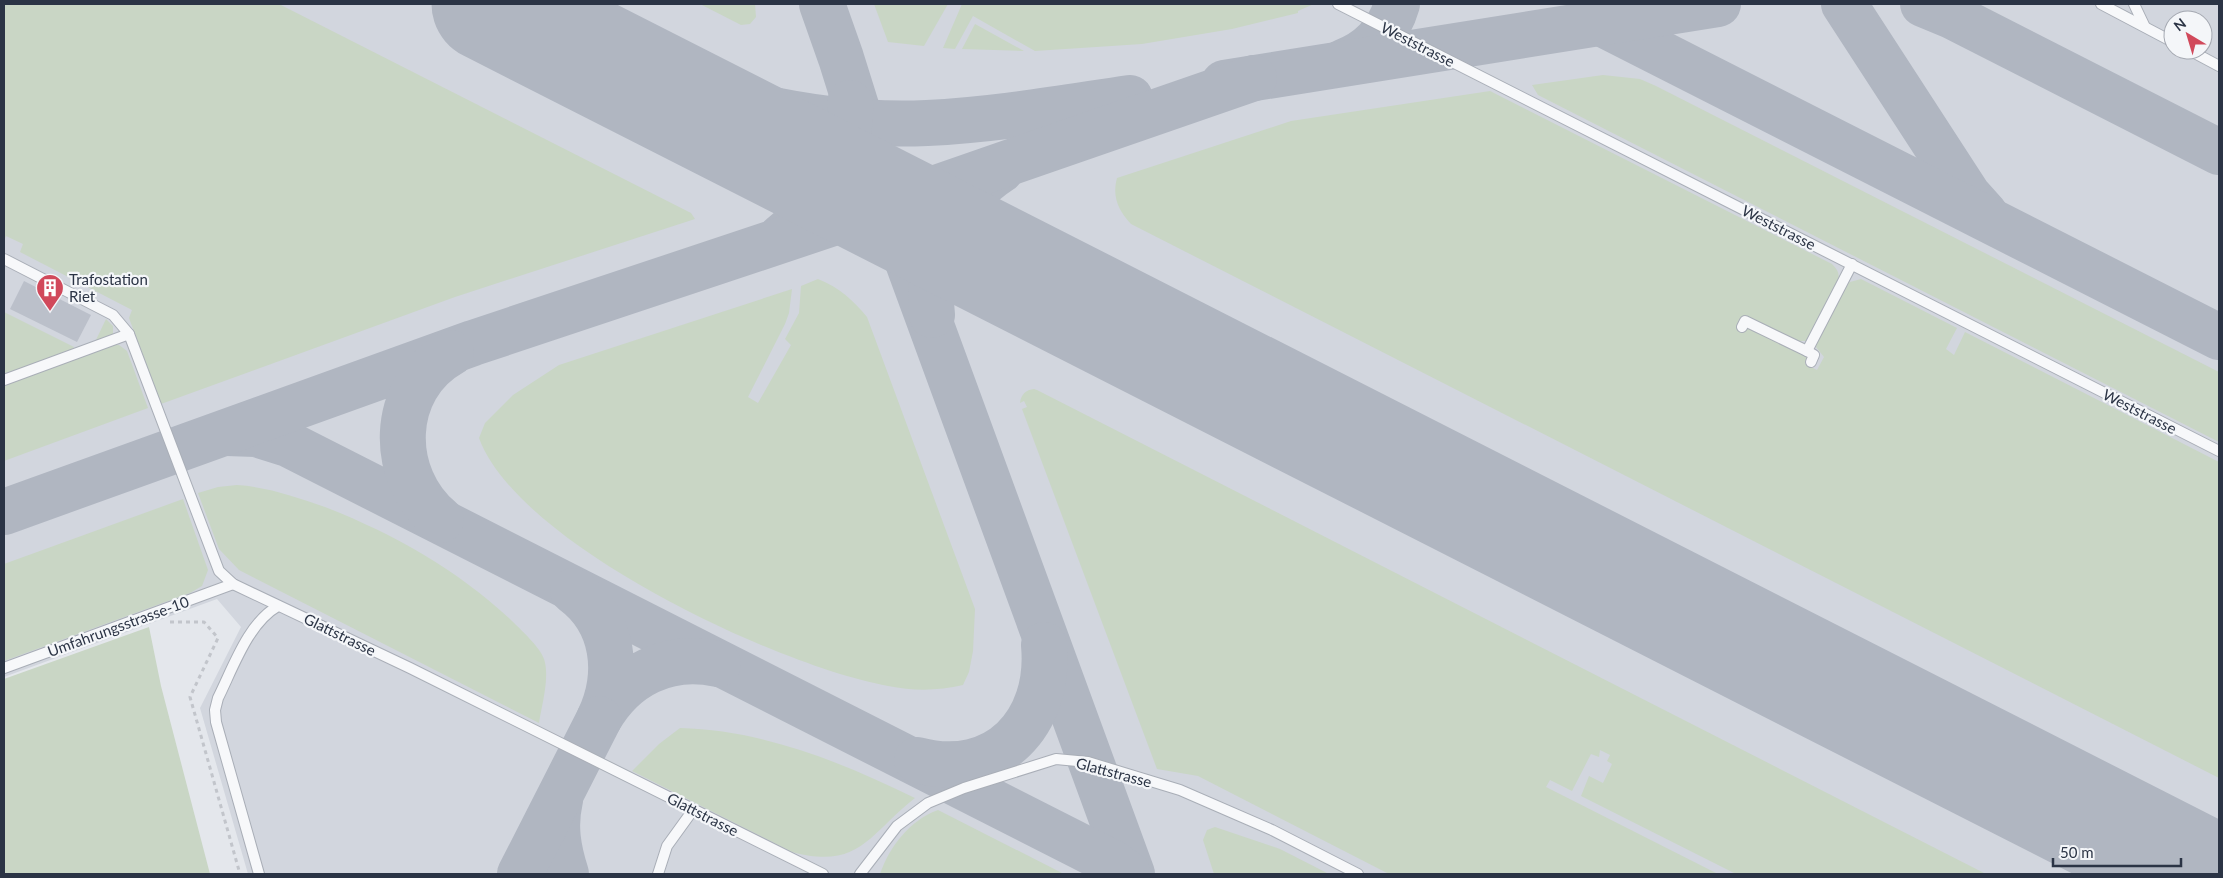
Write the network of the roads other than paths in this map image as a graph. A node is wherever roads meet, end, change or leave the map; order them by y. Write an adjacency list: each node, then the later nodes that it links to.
1 (1338, 4): 9 (lane, Weststrasse)
2 (2101, 4): 4 (lane)
3 (2134, 4): 4 (lane)
4 (2145, 26): 5 (lane)
5 (2163, 36)
6 (2208, 60): 7 (lane)
7 (2219, 66)
8 (4, 259): 11 (lane, Glattstrasse)
9 (1852, 264): 12 (lane); 15 (lane, Weststrasse)
10 (1742, 327): 12 (lane)
11 (129, 334): 14 (lane); 16 (lane, Glattstrasse)
12 (1807, 351): 13 (lane)
13 (1811, 362)
14 (4, 380)
15 (2219, 451)
16 (233, 584): 17 (lane, Glattstrasse); 18 (lane, Umfahrungsstrasse-10)
17 (278, 606): 19 (lane, Glattstrasse); 20 (lane)
18 (4, 668)
19 (694, 810): 21 (lane); 22 (lane, Glattstrasse)
20 (259, 874)
21 (658, 874)
22 (823, 874)
23 (860, 874): 24 (lane, Glattstrasse)
24 (1358, 874)

